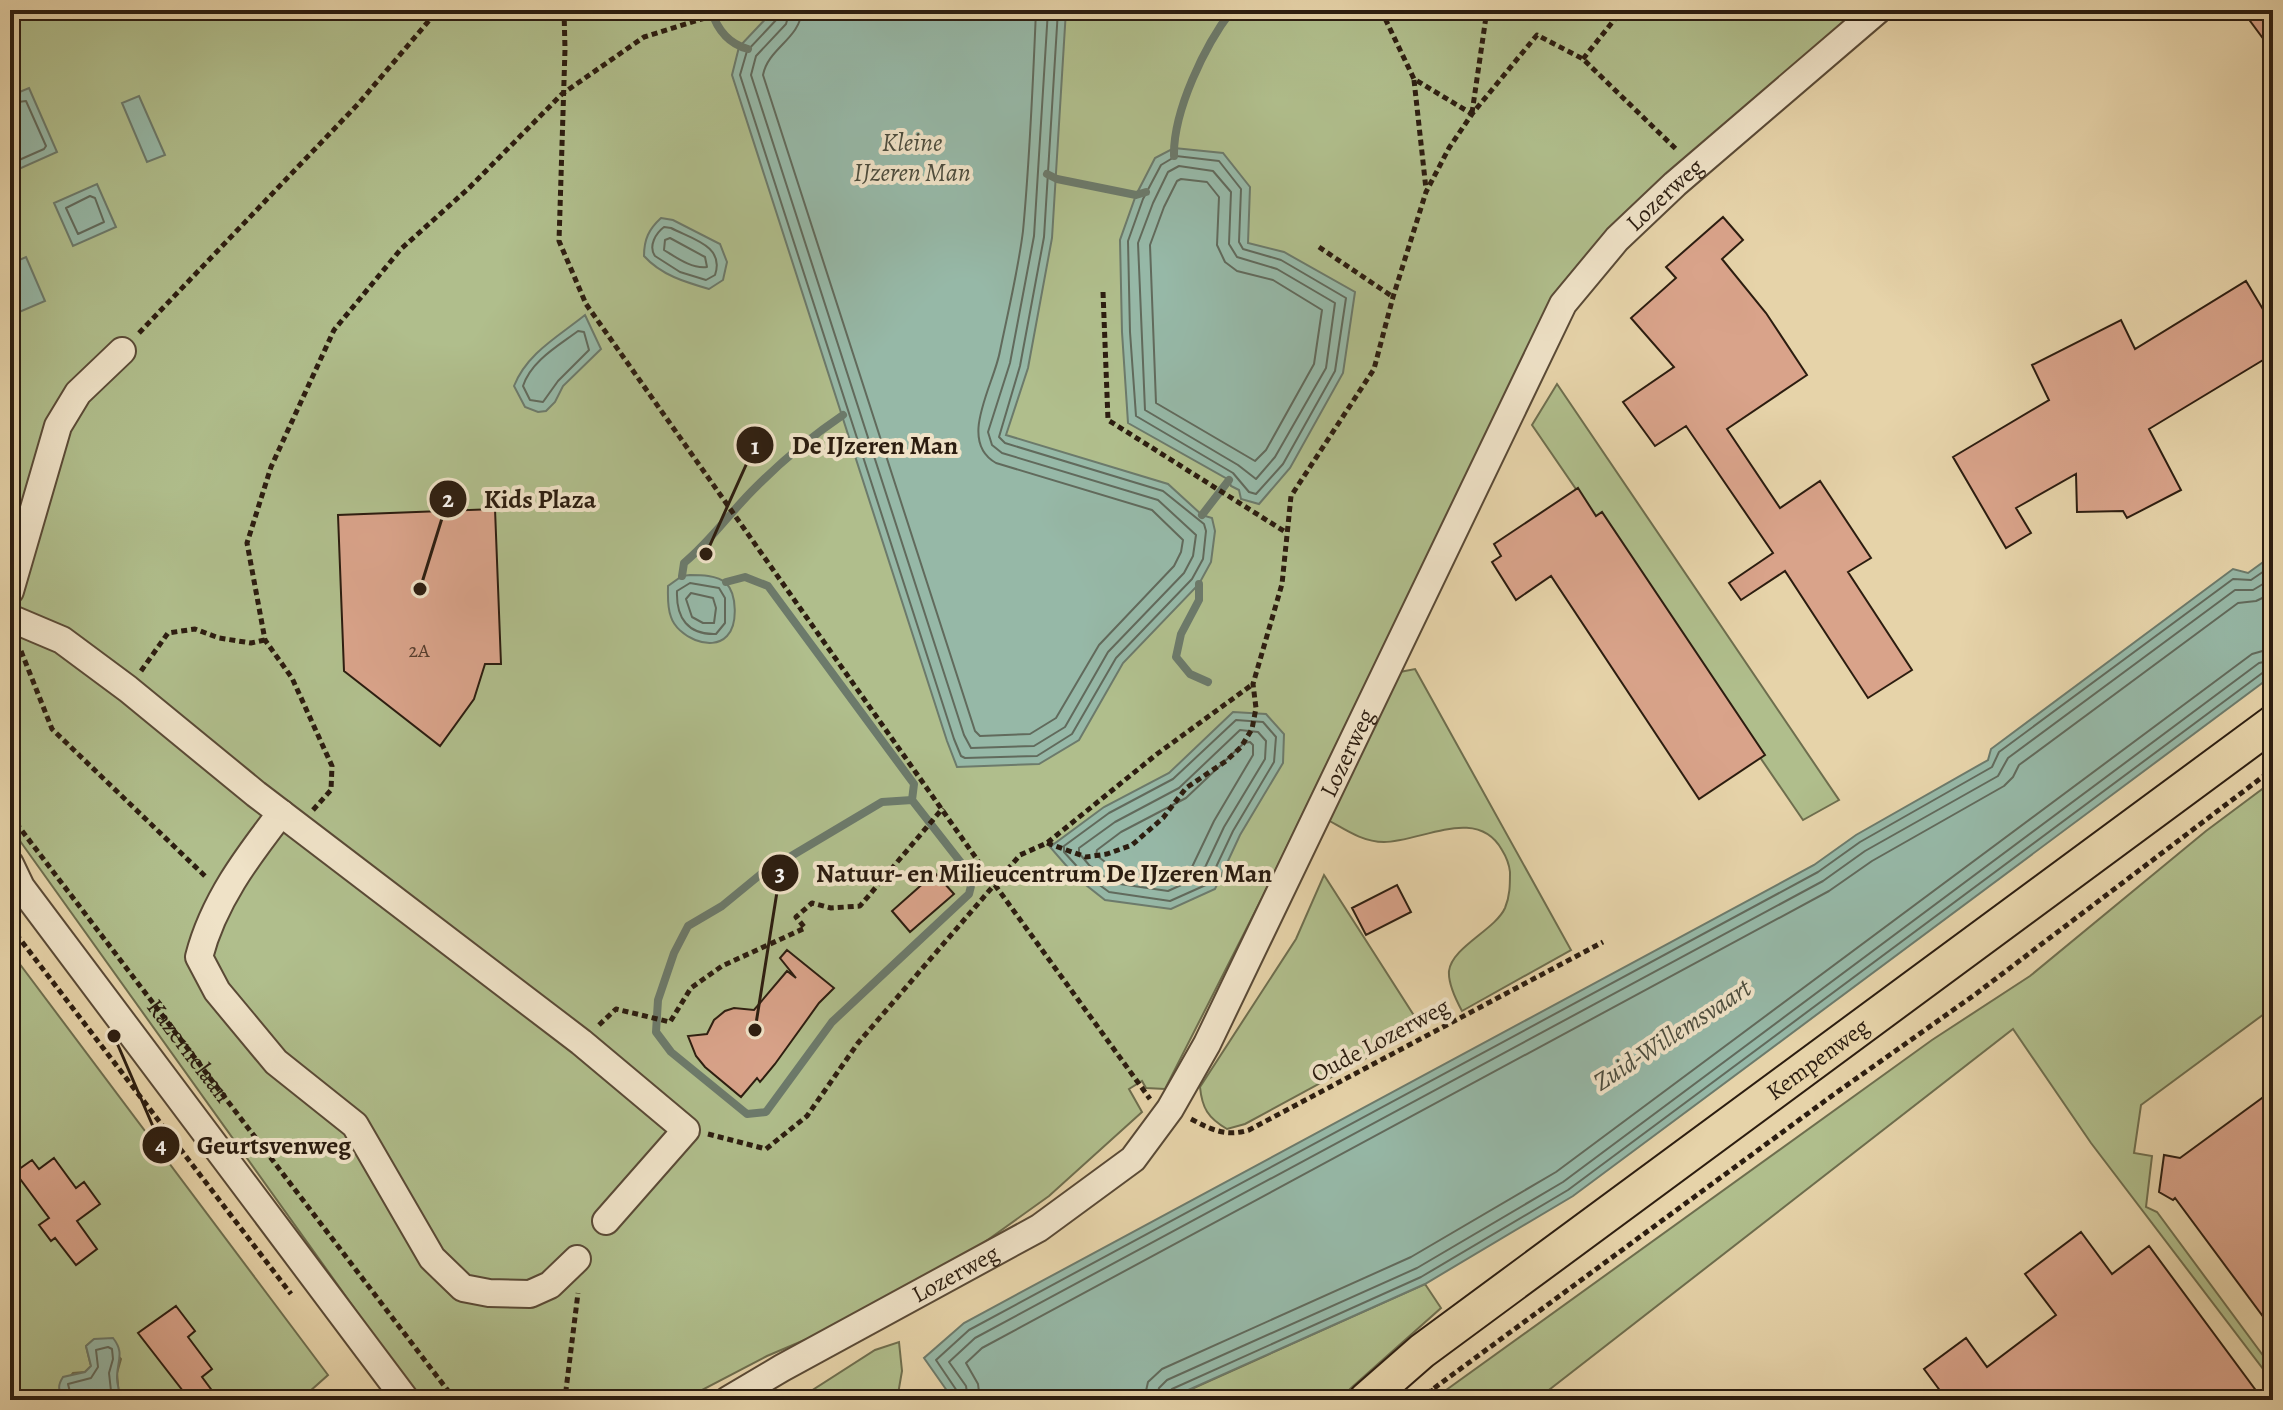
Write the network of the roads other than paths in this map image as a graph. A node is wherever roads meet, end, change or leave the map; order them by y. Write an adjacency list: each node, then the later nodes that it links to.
1 (1878, 10): 12 (street, Lozerweg)
2 (122, 351): 3 (street)
3 (20, 523): 4 (street)
4 (10, 591)
5 (13, 630): 7 (street)
6 (2273, 723): 13 (main road, Kempenweg)
7 (291, 820): 9 (street); 10 (street)
8 (14, 877): 11 (street, Kazernelaan)
9 (606, 1221)
10 (577, 1259)
11 (406, 1400)
12 (728, 1400)
13 (1366, 1400)

